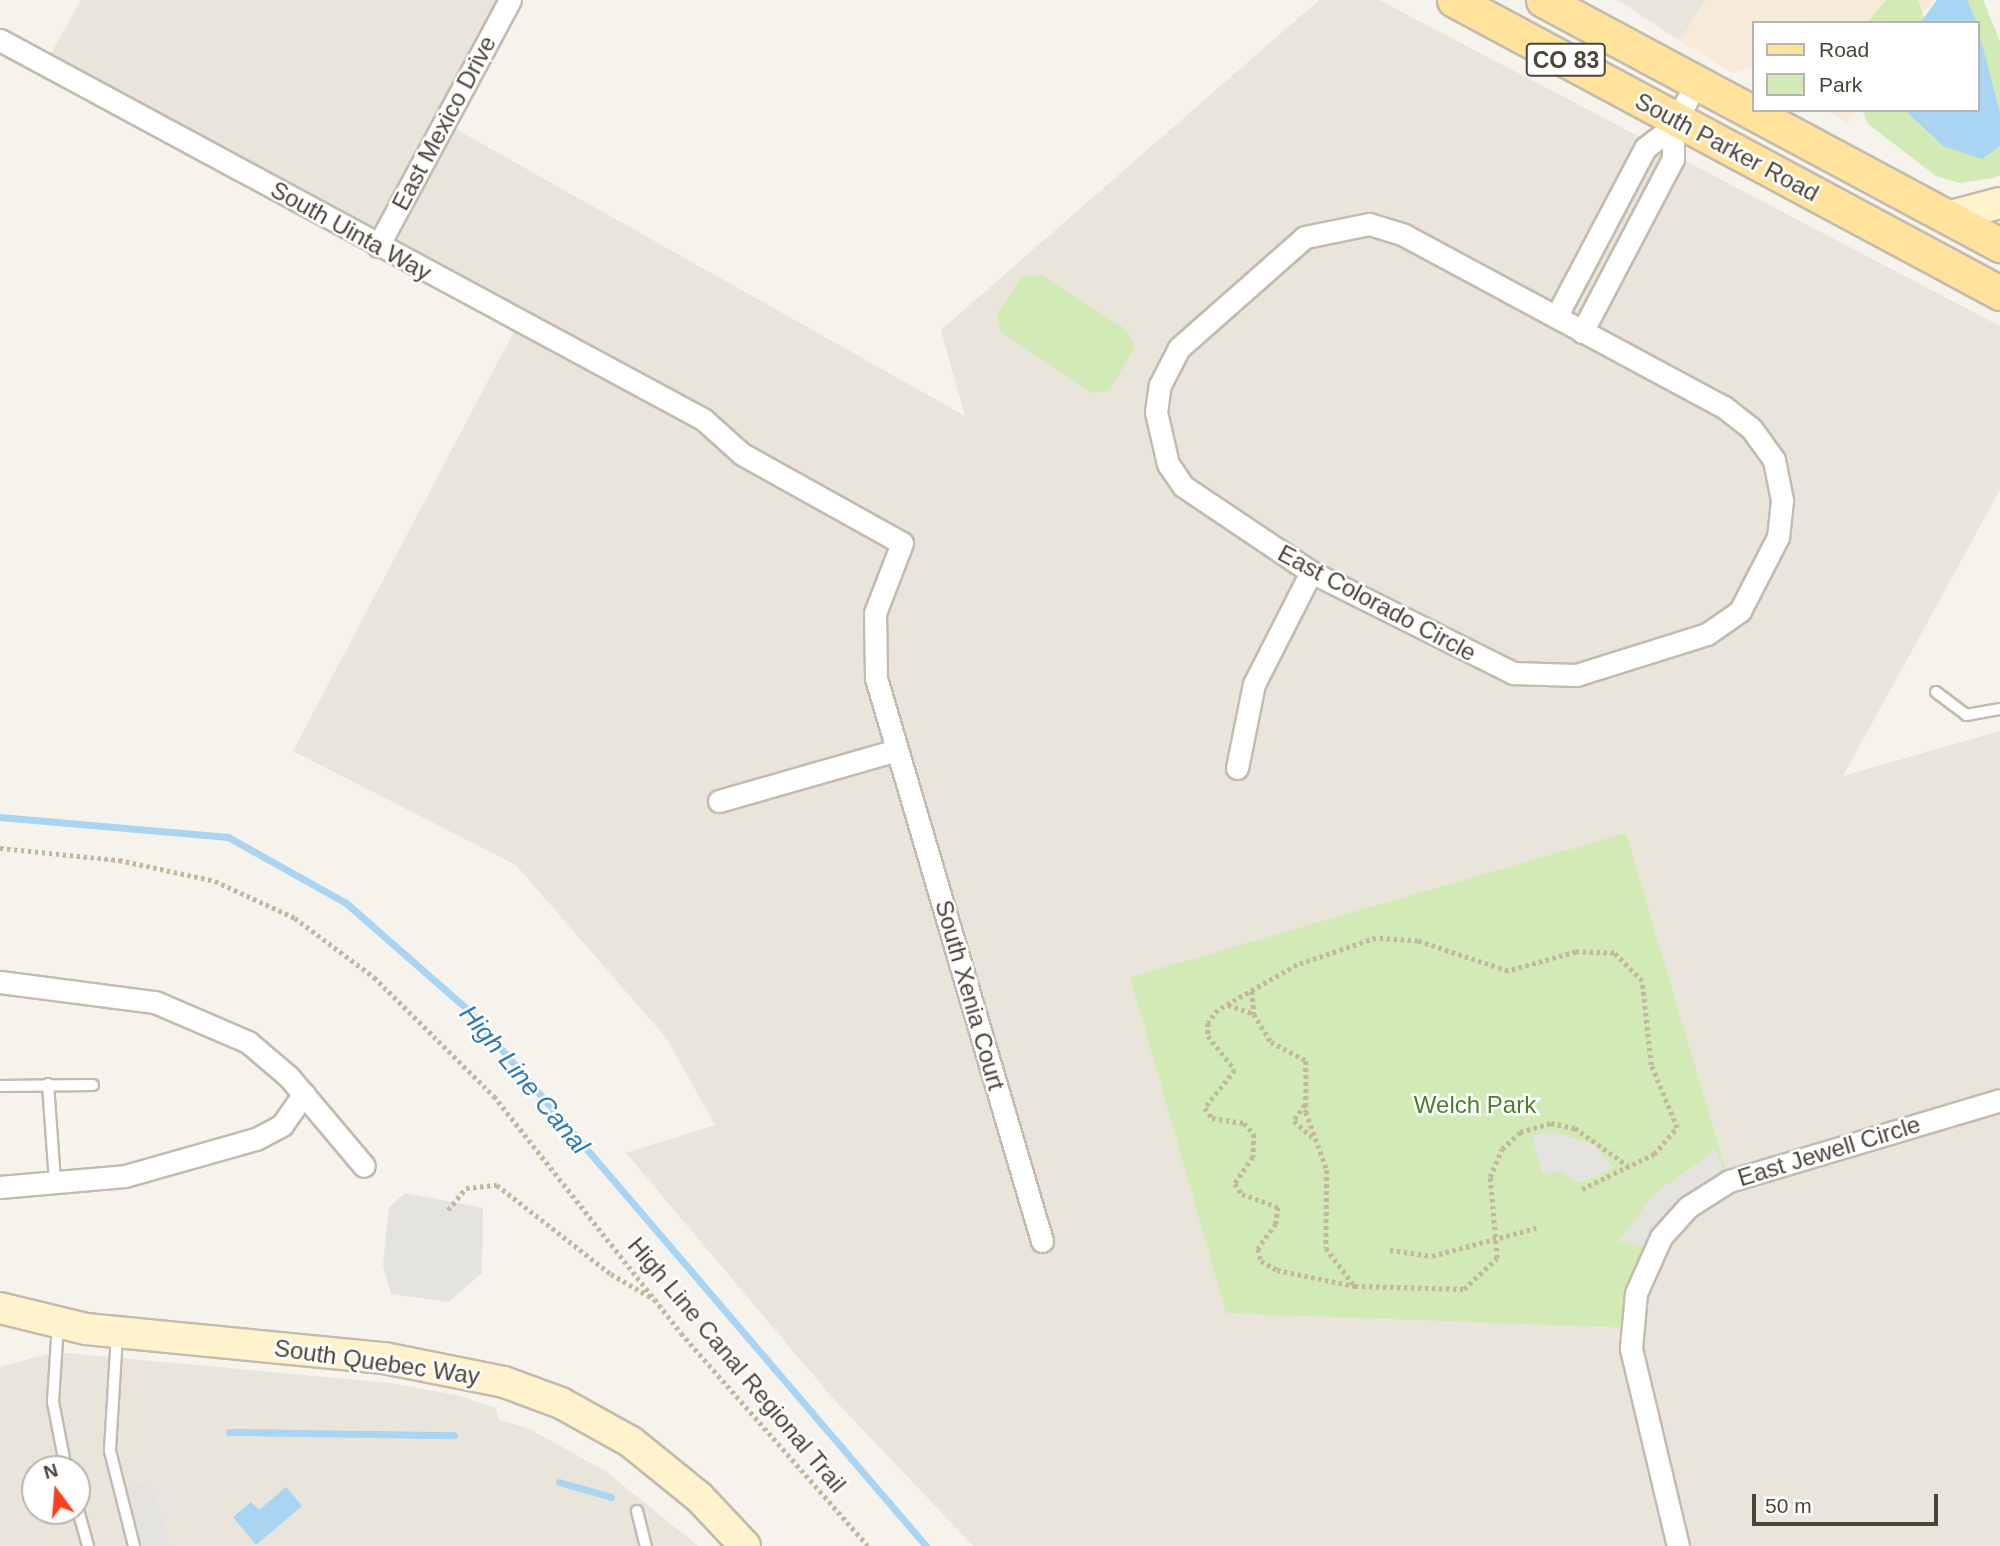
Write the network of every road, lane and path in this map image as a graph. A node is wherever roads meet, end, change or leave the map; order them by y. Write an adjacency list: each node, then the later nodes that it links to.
1 (510, 0): 12 (street, East Mexico Drive)
2 (1454, 0): 8 (main road, South Parker Road / CO 83)
3 (1543, 0): 5 (main road, South Parker Road / CO 83)
4 (0, 40): 12 (street, South Uinta Way)
5 (1697, 81): 6 (main road, South Parker Road / CO 83); 8 (street)
6 (1752, 111)
7 (1754, 112): 10 (main road, South Parker Road / CO 83)
8 (1675, 124): 13 (main road, South Parker Road / CO 83); 14 (street); 15 (street)
9 (2000, 203): 10 (street)
10 (1947, 217): 11 (main road, South Parker Road / CO 83)
11 (2000, 245)
12 (378, 246): 16 (street, South Uinta Way)
13 (1999, 290)
14 (1556, 317): 15 (street, East Colorado Circle); 17 (street, East Colorado Circle)
15 (1581, 332): 17 (street, East Colorado Circle)
16 (703, 419): 20 (street, South Xenia Court)
17 (1311, 572): 21 (street)
18 (1936, 692): 19 (lane)
19 (2000, 709)
20 (897, 750): 22 (street); 42 (street, South Xenia Court)
21 (1237, 768)
22 (719, 802)
23 (0, 848): 46 (path, High Line Canal Regional Trail)
24 (0, 982): 31 (street)
25 (1252, 990): 26 (path); 27 (path); 36 (path)
26 (1227, 1005): 27 (path); 45 (path)
27 (1254, 1014): 33 (path)
28 (48, 1084): 29 (lane); 30 (lane); 37 (lane)
29 (93, 1085)
30 (0, 1086)
31 (304, 1094): 35 (street); 37 (street)
32 (2000, 1100): 58 (street, East Jewell Circle)
33 (1305, 1105): 34 (path); 34 (path)
34 (1316, 1141): 45 (path)
35 (364, 1166)
36 (1628, 1166): 39 (path); 43 (path)
37 (55, 1182): 38 (street)
38 (0, 1187)
39 (1582, 1188)
40 (448, 1210): 46 (path)
41 (1536, 1228): 43 (path)
42 (1042, 1241)
43 (1499, 1241): 44 (path); 45 (path)
44 (1390, 1250)
45 (1355, 1286)
46 (655, 1299): 57 (path, High Line Canal Regional Trail)
47 (0, 1308): 48 (street, South Quebec Way)
48 (58, 1324): 49 (street, South Quebec Way); 50 (lane)
49 (117, 1333): 54 (lane); 56 (street, South Quebec Way)
50 (63, 1455)
51 (636, 1511): 55 (lane)
52 (82, 1525): 53 (lane)
53 (88, 1546)
54 (134, 1546)
55 (646, 1546)
56 (745, 1546)
57 (868, 1546)
58 (1678, 1546)

